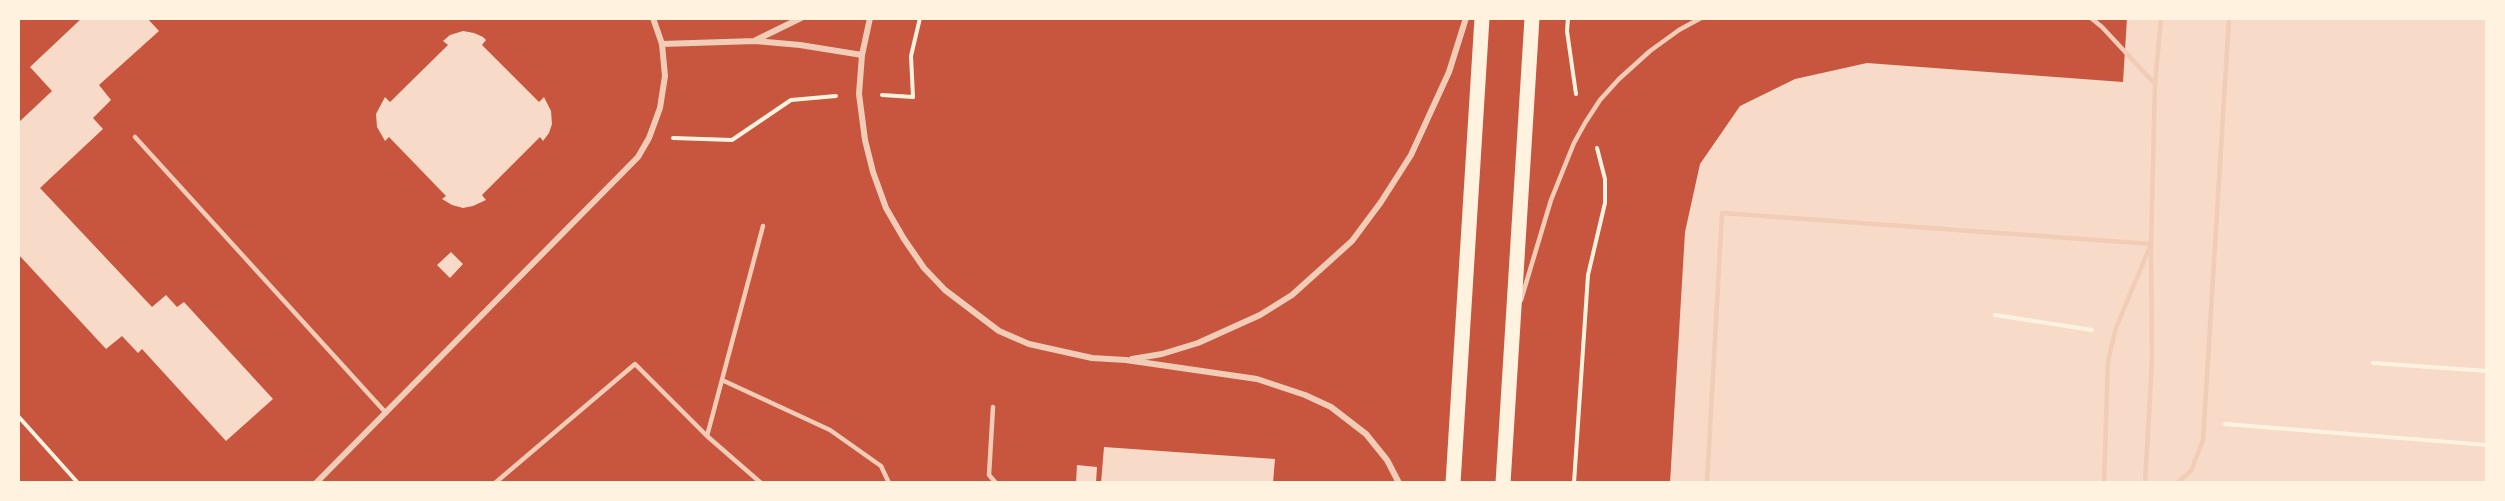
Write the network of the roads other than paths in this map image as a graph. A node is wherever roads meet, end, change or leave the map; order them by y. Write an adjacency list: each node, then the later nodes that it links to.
1 (653, 18): 12 (street)
2 (801, 18): 11 (street)
3 (870, 18): 13 (street)
4 (1466, 18): 19 (street)
5 (1482, 18): 30 (main road)
6 (1532, 18): 18 (main road)
7 (1701, 18): 18 (lane)
8 (2091, 18): 14 (lane)
9 (2161, 18): 14 (lane)
10 (2229, 18): 35 (lane)
11 (755, 41): 12 (street); 13 (street)
12 (662, 44): 22 (street)
13 (862, 55): 19 (street)
14 (2155, 84): 17 (lane)
15 (135, 136): 22 (lane)
16 (763, 226): 20 (lane)
17 (2151, 244): 32 (lane); 33 (lane); 34 (lane)
18 (1513, 329): 31 (main road)
19 (1126, 360): 29 (street)
20 (722, 380): 23 (lane); 27 (lane)
21 (993, 407): 28 (lane)
22 (386, 412): 24 (street)
23 (707, 436): 25 (lane); 26 (lane)
24 (316, 483)
25 (495, 483)
26 (761, 483)
27 (889, 483)
28 (996, 483)
29 (1399, 483)
30 (1453, 483)
31 (1503, 483)
32 (1707, 483)
33 (2104, 483)
34 (2145, 483)
35 (2177, 483)

